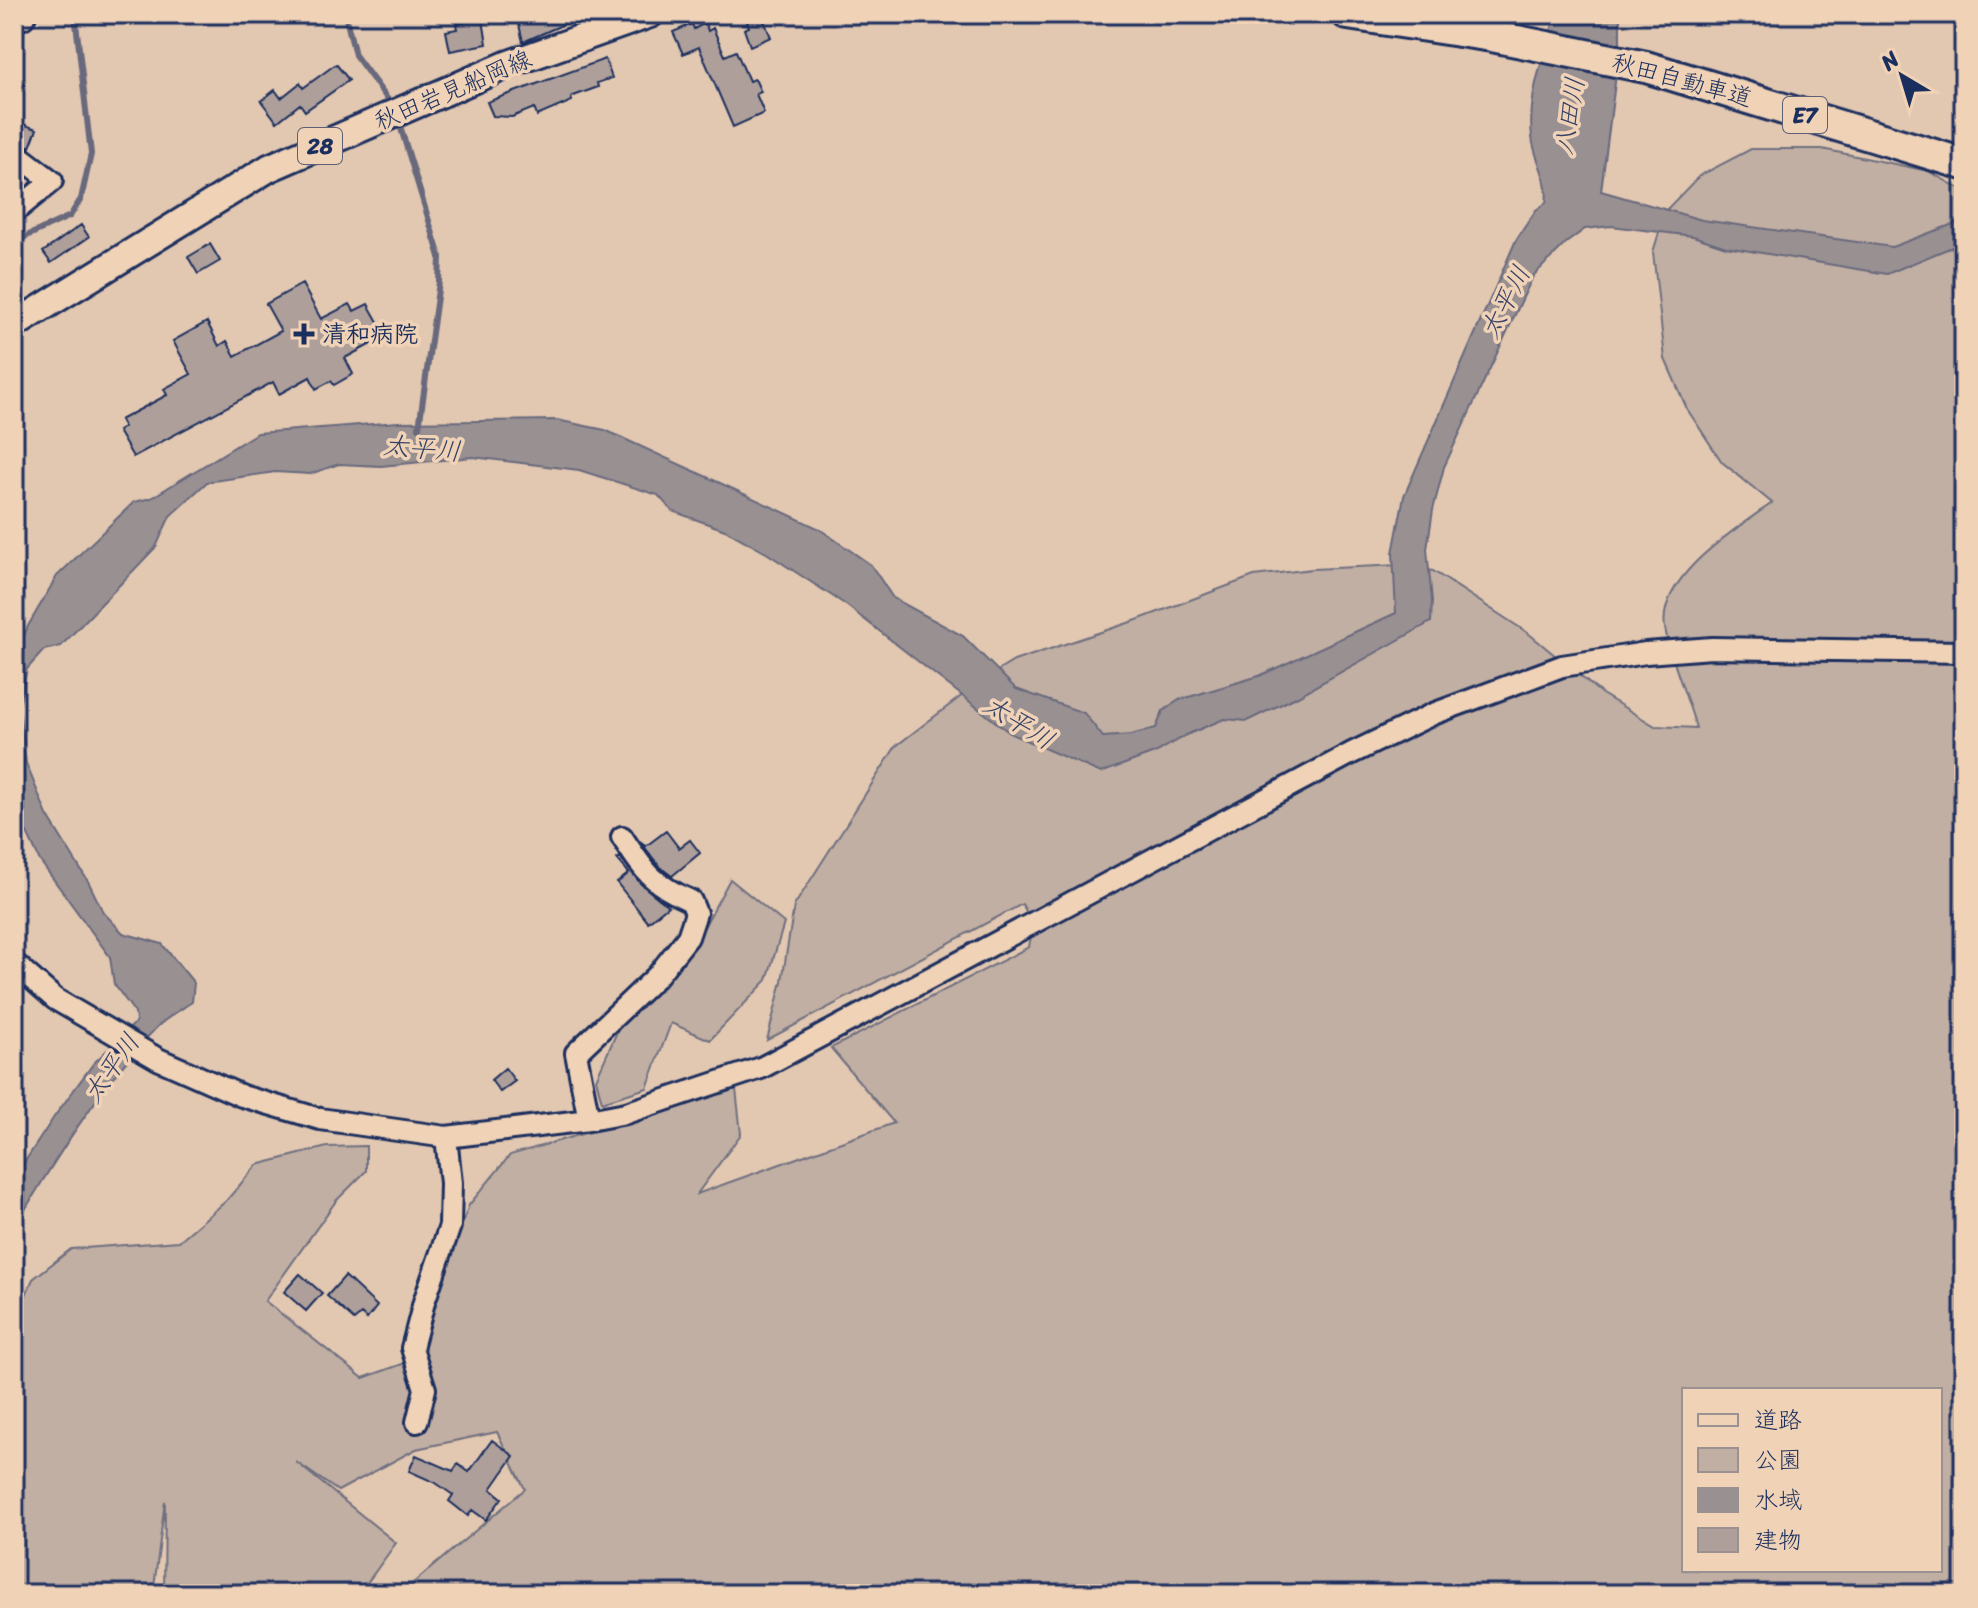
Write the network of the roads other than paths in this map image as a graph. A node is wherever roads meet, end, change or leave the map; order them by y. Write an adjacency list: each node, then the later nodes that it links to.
1 (20, 14): 4 (highway)
2 (650, 14): 8 (main road, 秋田岩見船岡線 / 28)
3 (1348, 14): 6 (highway, 秋田自動車道 / E7)
4 (14, 15)
5 (14, 152): 7 (street)
6 (1964, 164)
7 (14, 212)
8 (14, 325)
9 (1964, 652): 12 (street)
10 (622, 837): 12 (street)
11 (14, 963): 13 (street)
12 (589, 1120): 13 (street)
13 (446, 1137): 14 (street)
14 (417, 1422)

